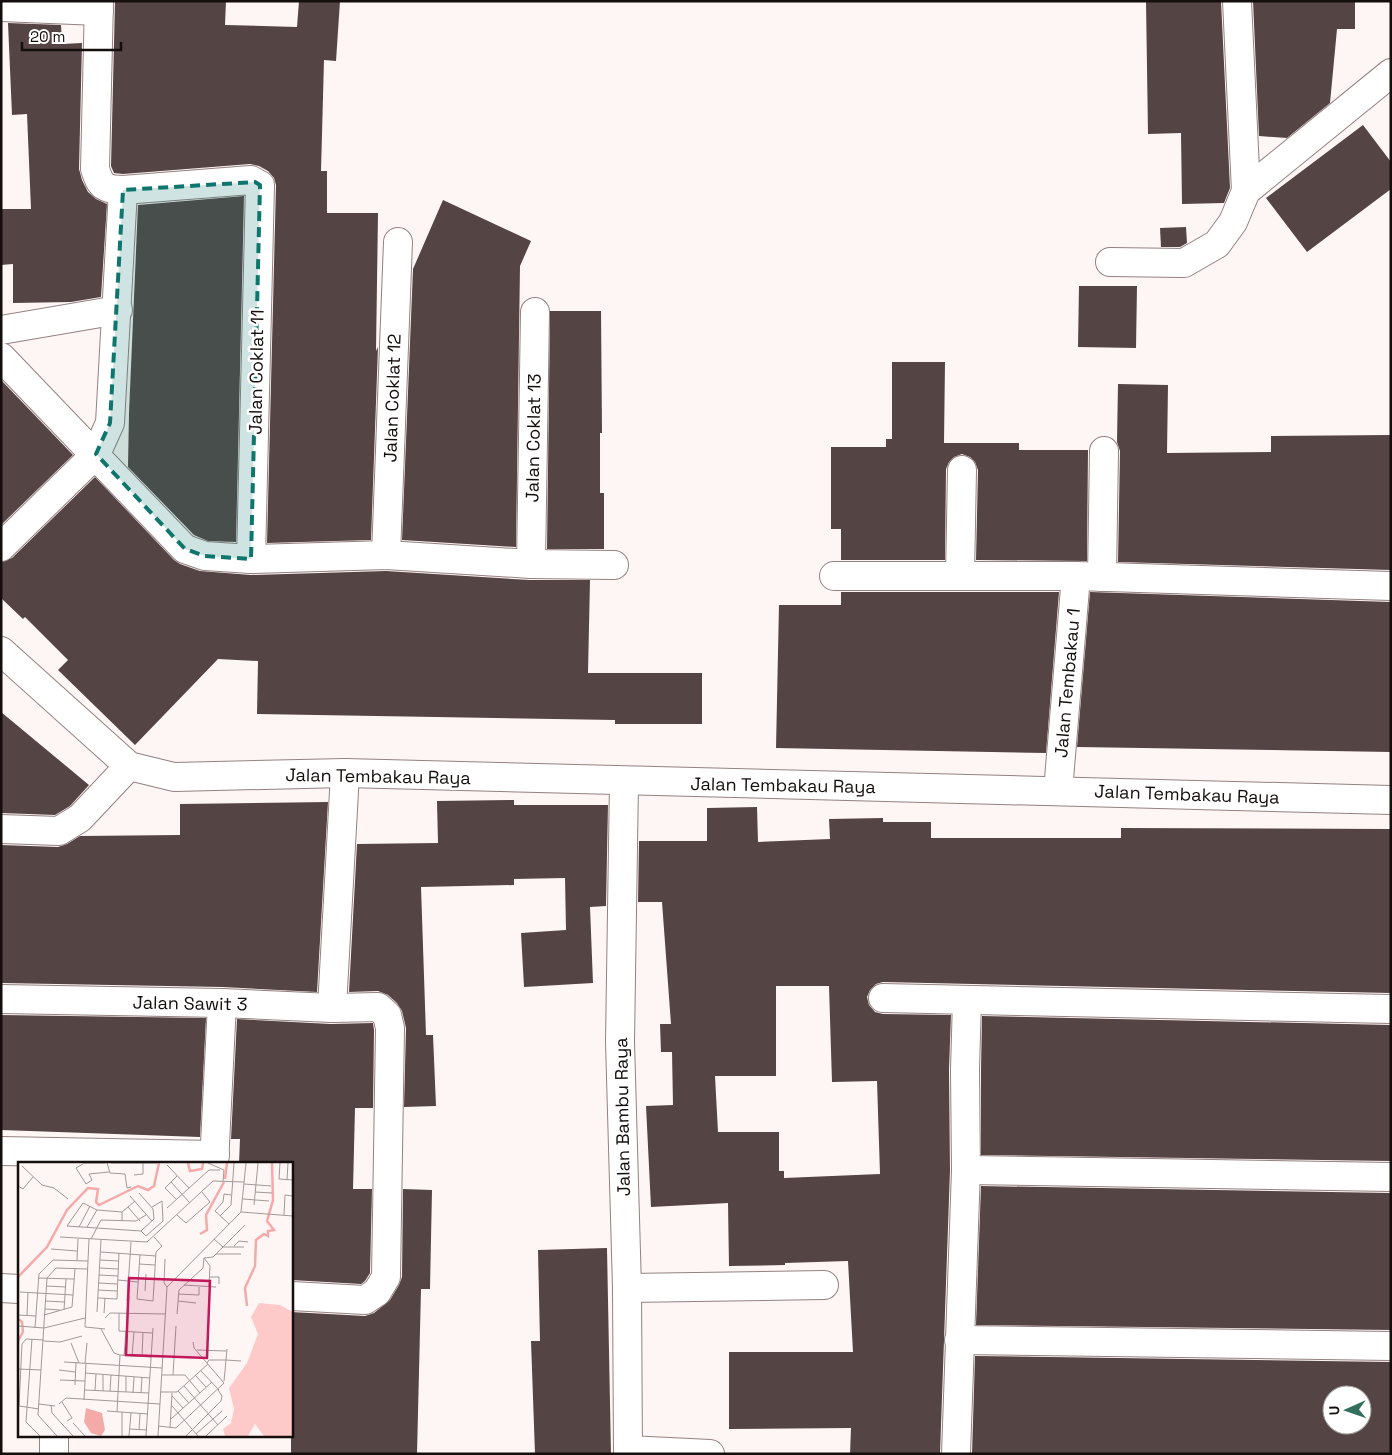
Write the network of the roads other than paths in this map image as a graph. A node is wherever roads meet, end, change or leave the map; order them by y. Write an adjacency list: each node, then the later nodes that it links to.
1 (1237, 1): 6 (street)
2 (99, 6): 3 (street); 5 (street)
3 (1, 7)
4 (1391, 73): 6 (street)
5 (123, 190): 9 (street); 18 (street, Jalan Coklat 11)
6 (1246, 191): 8 (street)
7 (398, 242): 17 (street, Jalan Coklat 12)
8 (1110, 262)
9 (118, 310): 11 (street); 14 (street)
10 (536, 312): 19 (street, Jalan Coklat 13)
11 (1, 330)
12 (1, 357): 14 (street)
13 (1104, 451): 23 (street, Jalan Tembakau 1)
14 (96, 454): 16 (street); 18 (street)
15 (962, 470): 22 (street)
16 (1, 547)
17 (386, 555): 18 (street); 19 (street)
18 (251, 558)
19 (530, 564): 20 (street)
20 (614, 565)
21 (834, 576): 22 (street)
22 (960, 576): 23 (street)
23 (1089, 577): 24 (street); 29 (street, Jalan Tembakau 1)
24 (1391, 586)
25 (1, 651): 26 (street)
26 (129, 766): 27 (street, Jalan Tembakau Raya); 31 (street)
27 (345, 773): 28 (street, Jalan Tembakau Raya); 36 (street)
28 (624, 781): 29 (street, Jalan Tembakau Raya); 44 (street, Jalan Bambu Raya)
29 (1058, 791): 30 (street, Jalan Tembakau Raya)
30 (1391, 800)
31 (1, 829)
32 (883, 998): 34 (street)
33 (1, 999): 35 (street, Jalan Sawit 3)
34 (968, 1000): 37 (street); 40 (street)
35 (222, 1003): 36 (street, Jalan Sawit 3); 39 (street)
36 (332, 1008): 46 (street, Jalan Sawit 3)
37 (1391, 1009)
38 (1, 1151): 39 (street)
39 (214, 1159)
40 (966, 1170): 41 (street); 47 (street)
41 (1391, 1177)
42 (824, 1284): 44 (street)
43 (1, 1288): 45 (street)
44 (627, 1288): 50 (street, Jalan Bambu Raya)
45 (18, 1289)
46 (292, 1296)
47 (959, 1340): 48 (street); 53 (street)
48 (1391, 1346)
49 (54, 1438): 51 (street)
50 (628, 1452): 52 (street)
51 (54, 1454)
52 (710, 1454)
53 (956, 1454)

